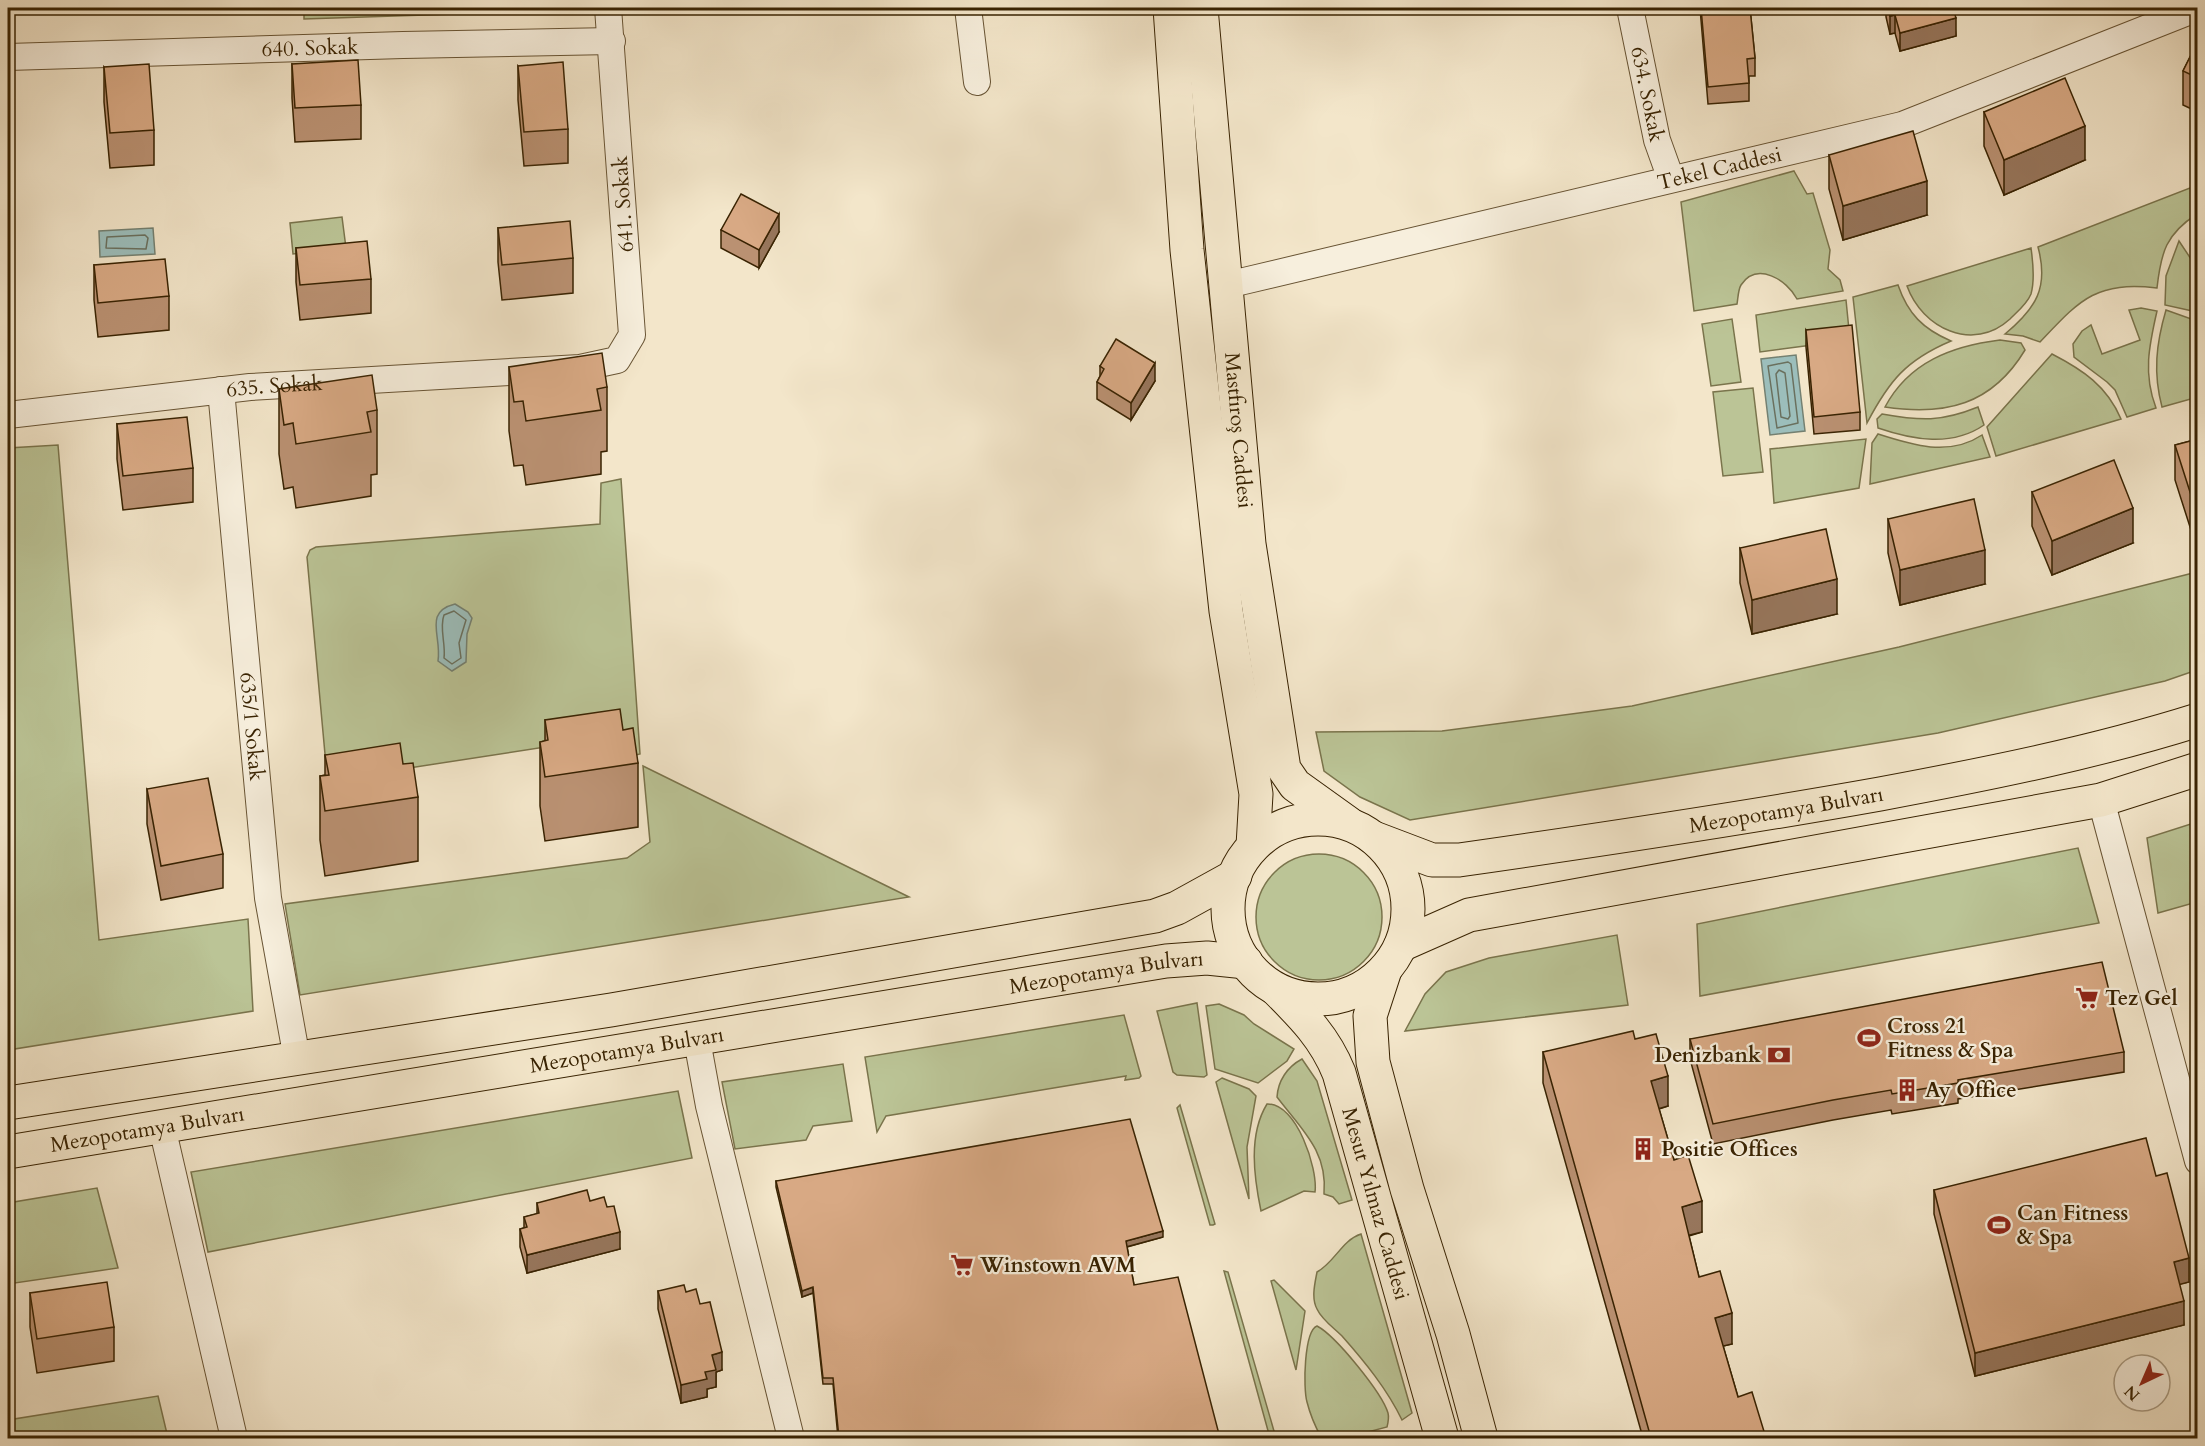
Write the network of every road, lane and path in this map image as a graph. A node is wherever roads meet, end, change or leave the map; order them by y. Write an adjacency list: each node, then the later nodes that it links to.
1 (608, 8): 7 (street, 641. Sokak)
2 (971, 8): 9 (street)
3 (1170, 8): 19 (main road, Mastfıroş Caddesi)
4 (1201, 8): 11 (main road, Mastfıroş Caddesi)
5 (1630, 8): 10 (street, 634. Sokak)
6 (2198, 8): 10 (street, Tekel Caddesi)
7 (612, 41): 8 (street, 640. Sokak); 12 (street, 641. Sokak)
8 (8, 57)
9 (977, 82)
10 (1671, 179): 11 (street, Tekel Caddesi)
11 (1227, 285): 18 (main road, Mastfıroş Caddesi)
12 (580, 368): 13 (street, 635. Sokak)
13 (221, 390): 14 (street, 635. Sokak); 25 (street, 635/1 Sokak)
14 (8, 415)
15 (2198, 720): 18 (main road, Mezopotamya Bulvarı)
16 (2198, 769): 17 (main road)
17 (2101, 800): 21 (main road); 29 (street)
18 (1361, 830): 19 (main road); 21 (main road)
19 (1253, 846): 20 (main road)
20 (1235, 876): 22 (main road); 25 (main road, Mezopotamya Bulvarı)
21 (1393, 958): 23 (main road); 33 (main road, Mesut Yılmaz Caddesi)
22 (1246, 962): 23 (main road); 24 (main road, Mezopotamya Bulvarı)
23 (1275, 989): 32 (main road, Mesut Yılmaz Caddesi)
24 (697, 1040): 27 (main road, Mezopotamya Bulvarı); 31 (street)
25 (297, 1059): 26 (main road, Mezopotamya Bulvarı)
26 (8, 1103)
27 (162, 1127): 28 (main road, Mezopotamya Bulvarı); 30 (street)
28 (8, 1152)
29 (2198, 1161)
30 (234, 1438)
31 (791, 1438)
32 (1442, 1438)
33 (1481, 1438)

